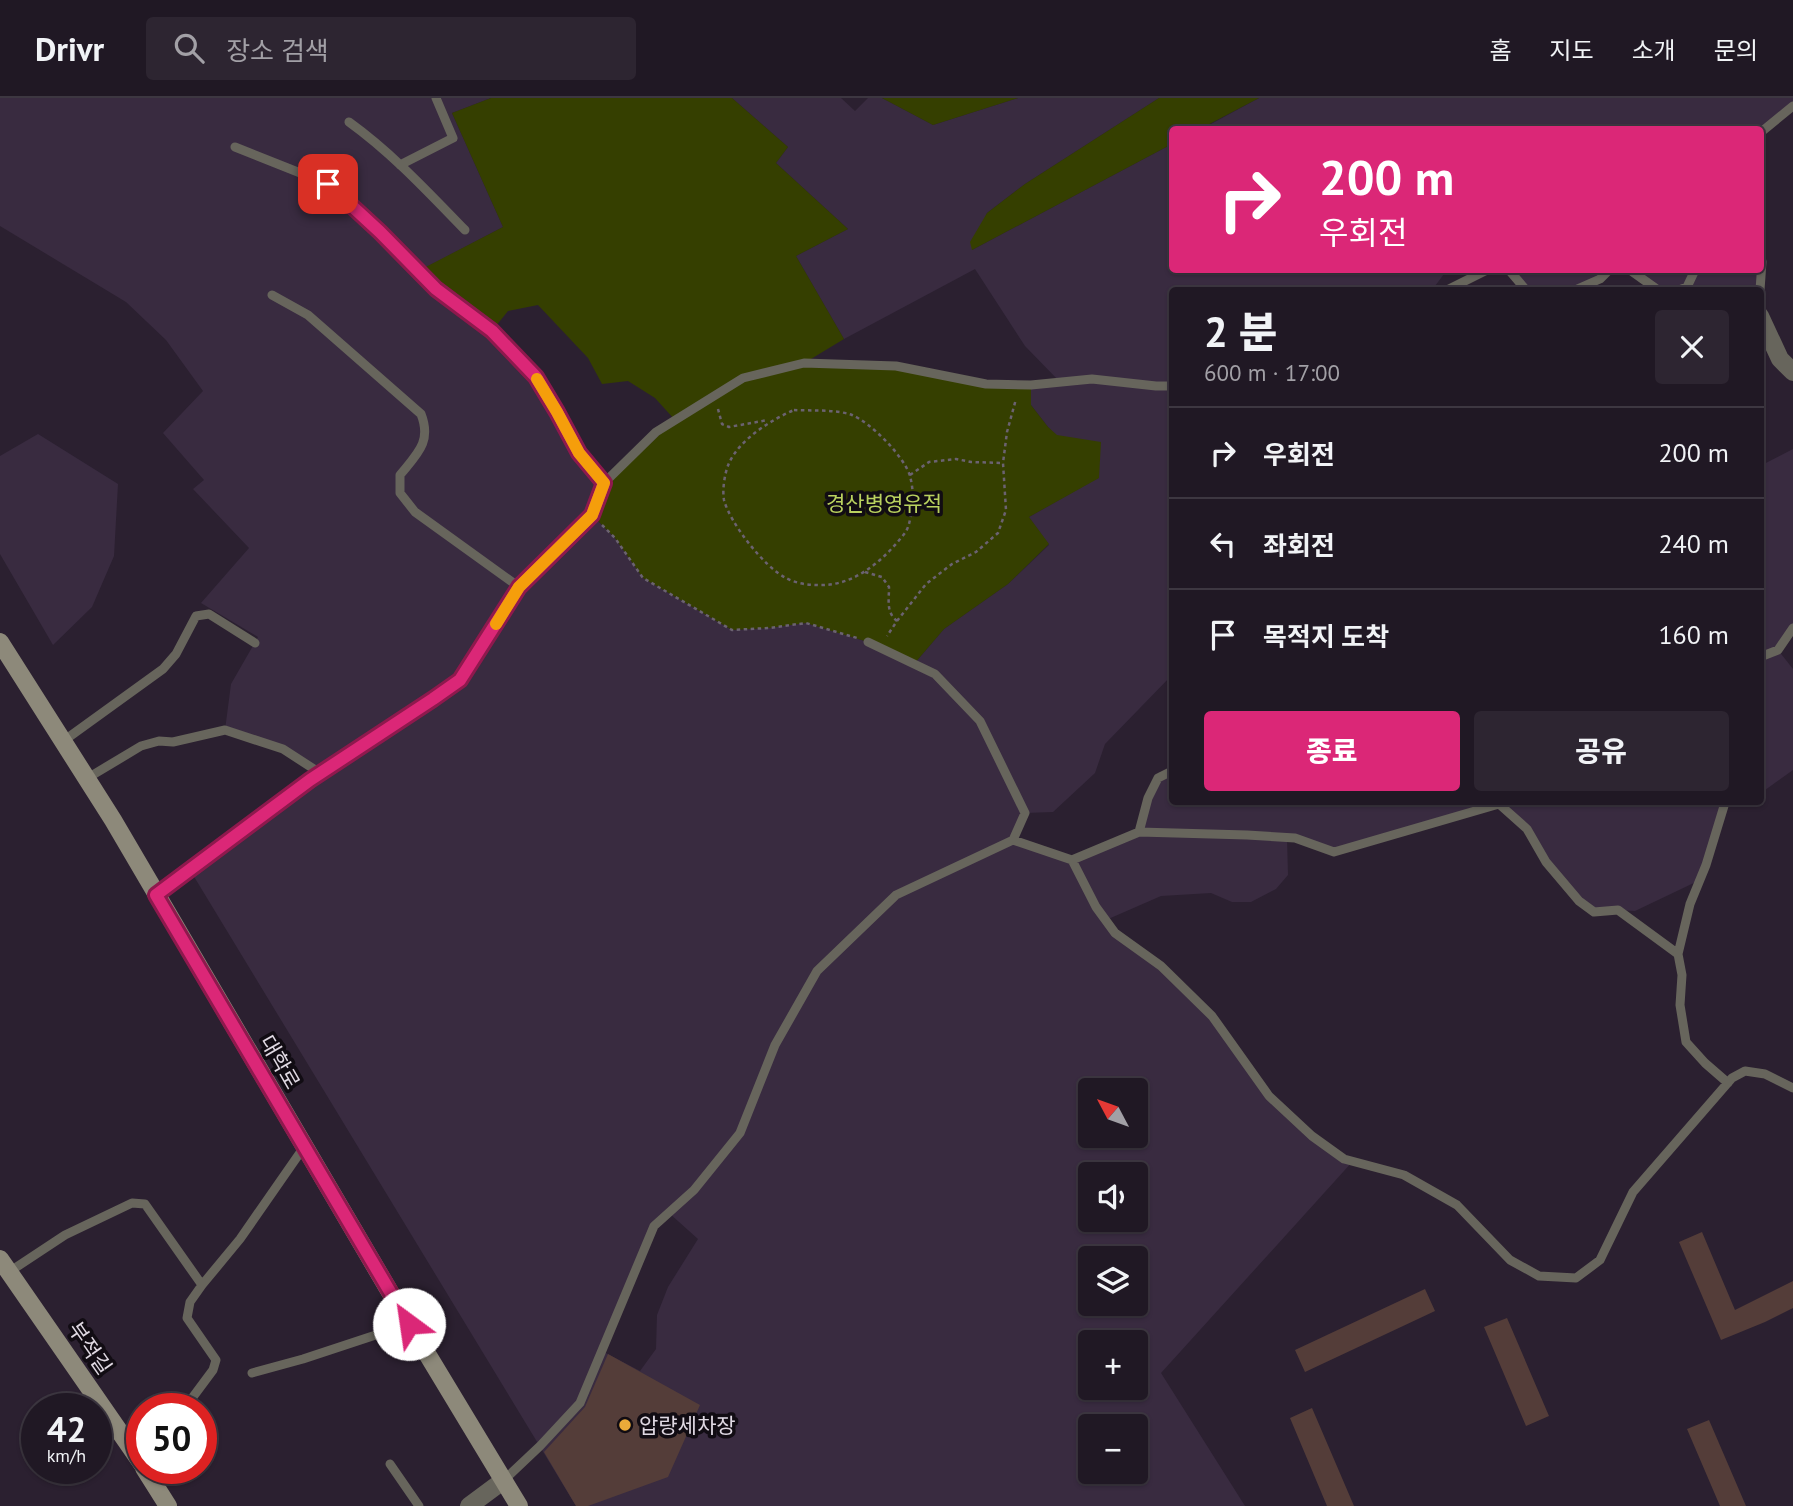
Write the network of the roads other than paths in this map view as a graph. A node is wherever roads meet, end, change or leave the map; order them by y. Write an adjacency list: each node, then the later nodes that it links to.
1 (436, 98): 6 (lane)
2 (1793, 106): 4 (lane)
3 (349, 122): 6 (lane)
4 (1764, 130)
5 (235, 147): 22 (lane)
6 (400, 165): 7 (lane)
7 (465, 230)
8 (1481, 273): 13 (lane)
9 (1512, 273): 14 (lane)
10 (1606, 273): 12 (lane)
11 (1634, 273): 17 (lane)
12 (1600, 279): 15 (lane); 16 (lane)
13 (1453, 287)
14 (1523, 287)
15 (1582, 287)
16 (1598, 287)
17 (1654, 287)
18 (272, 295): 23 (lane)
19 (1764, 325): 20 (street)
20 (1793, 372)
21 (1169, 386): 22 (lane)
22 (604, 483): 23 (lane)
23 (519, 587): 31 (lane)
24 (1793, 628): 28 (lane)
25 (0, 642): 29 (main road, 대학로)
26 (869, 642): 37 (lane)
27 (255, 643): 29 (lane)
28 (1764, 655)
29 (62, 742): 32 (main road, 대학로)
30 (1169, 772): 36 (lane)
31 (320, 773): 32 (lane); 39 (lane)
32 (86, 779): 39 (main road, 대학로)
33 (1492, 805): 36 (lane)
34 (1501, 805): 40 (lane)
35 (1724, 805): 40 (lane)
36 (1139, 832): 38 (lane)
37 (1013, 840): 38 (lane); 51 (lane)
38 (1072, 860): 41 (lane)
39 (156, 895): 43 (main road, 대학로)
40 (1678, 954): 41 (lane)
41 (1728, 1083): 42 (lane)
42 (1793, 1088)
43 (304, 1147): 45 (lane); 46 (main road, 대학로)
44 (5, 1266): 45 (lane); 49 (main road, 부적길)
45 (202, 1284): 48 (lane)
46 (409, 1324): 47 (lane); 51 (main road, 대학로)
47 (252, 1373)
48 (196, 1393)
49 (126, 1437)
50 (390, 1464): 54 (lane)
51 (504, 1480): 55 (street); 56 (main road, 대학로)
52 (155, 1484): 53 (main road, 부적길)
53 (168, 1506)
54 (419, 1506)
55 (469, 1506)
56 (519, 1506)

